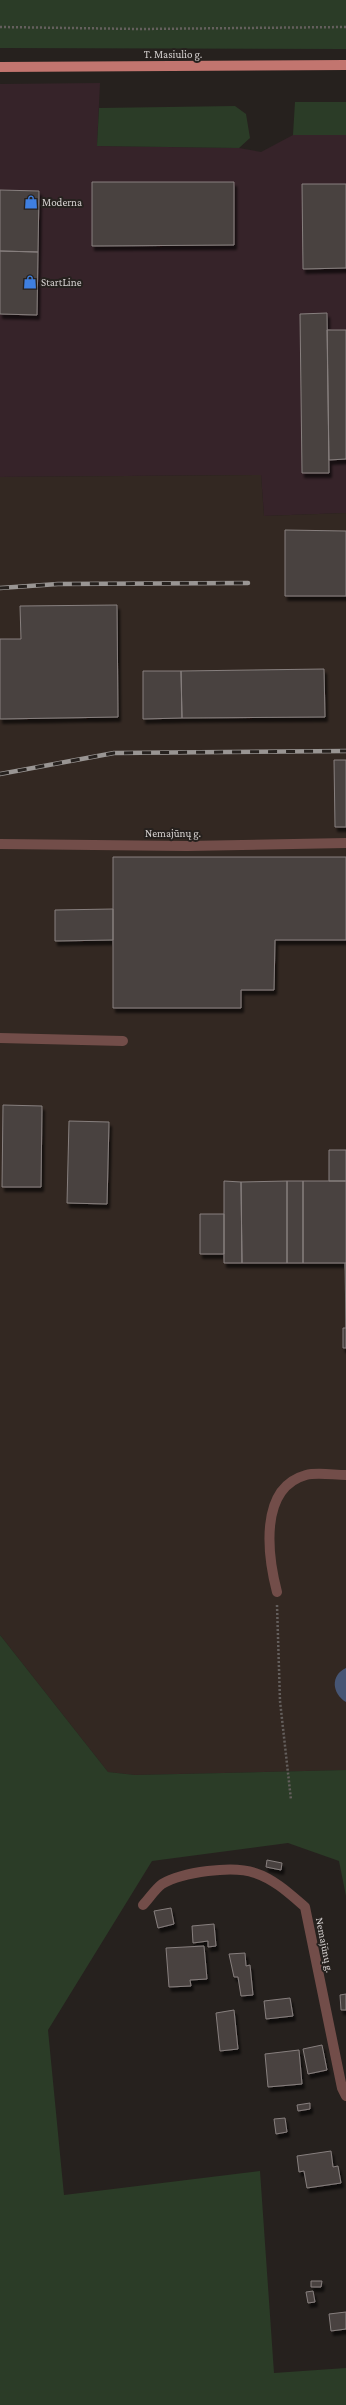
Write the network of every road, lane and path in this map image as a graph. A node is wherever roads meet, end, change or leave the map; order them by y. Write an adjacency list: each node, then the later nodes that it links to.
1 (0, 27): 2 (path)
2 (346, 27)
3 (346, 65): 4 (main road, T. Masiulio g.)
4 (0, 67)
5 (346, 843): 6 (street, Nemajūnų g.)
6 (0, 844)
7 (0, 1038): 8 (street)
8 (123, 1041)
9 (346, 1475): 10 (street)
10 (277, 1592): 11 (path)
11 (291, 1800)
12 (143, 1905): 13 (street, Nemajūnų g.)
13 (346, 2096)

